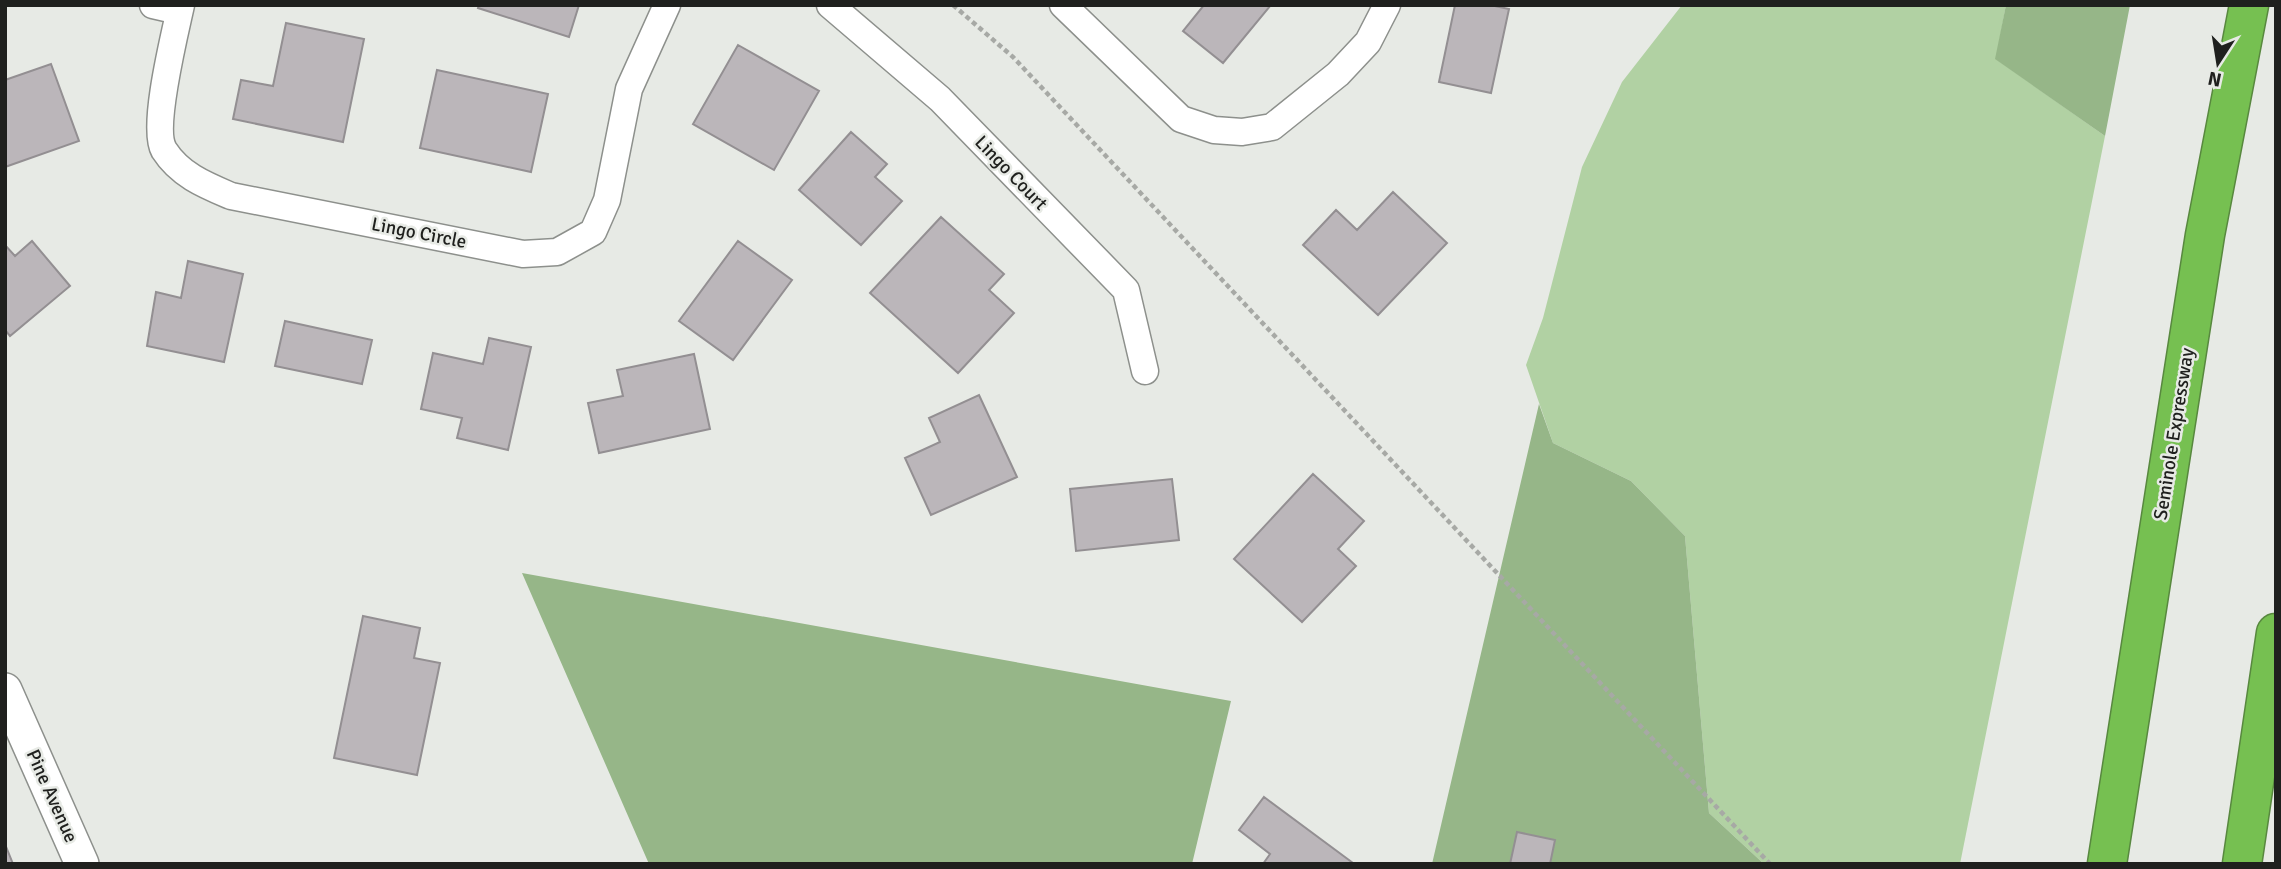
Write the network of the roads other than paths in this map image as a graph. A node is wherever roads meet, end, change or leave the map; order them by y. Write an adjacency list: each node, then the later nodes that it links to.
1 (153, 5): 7 (street)
2 (667, 5): 7 (street, Lingo Circle)
3 (830, 5): 8 (street, Lingo Court)
4 (1063, 5): 5 (street)
5 (1387, 5)
6 (2249, 5): 12 (highway, Seminole Expressway)
7 (180, 8)
8 (1145, 371)
9 (2276, 634): 13 (highway)
10 (5, 690): 11 (street, Pine Avenue)
11 (82, 864)
12 (2107, 864)
13 (2242, 864)

